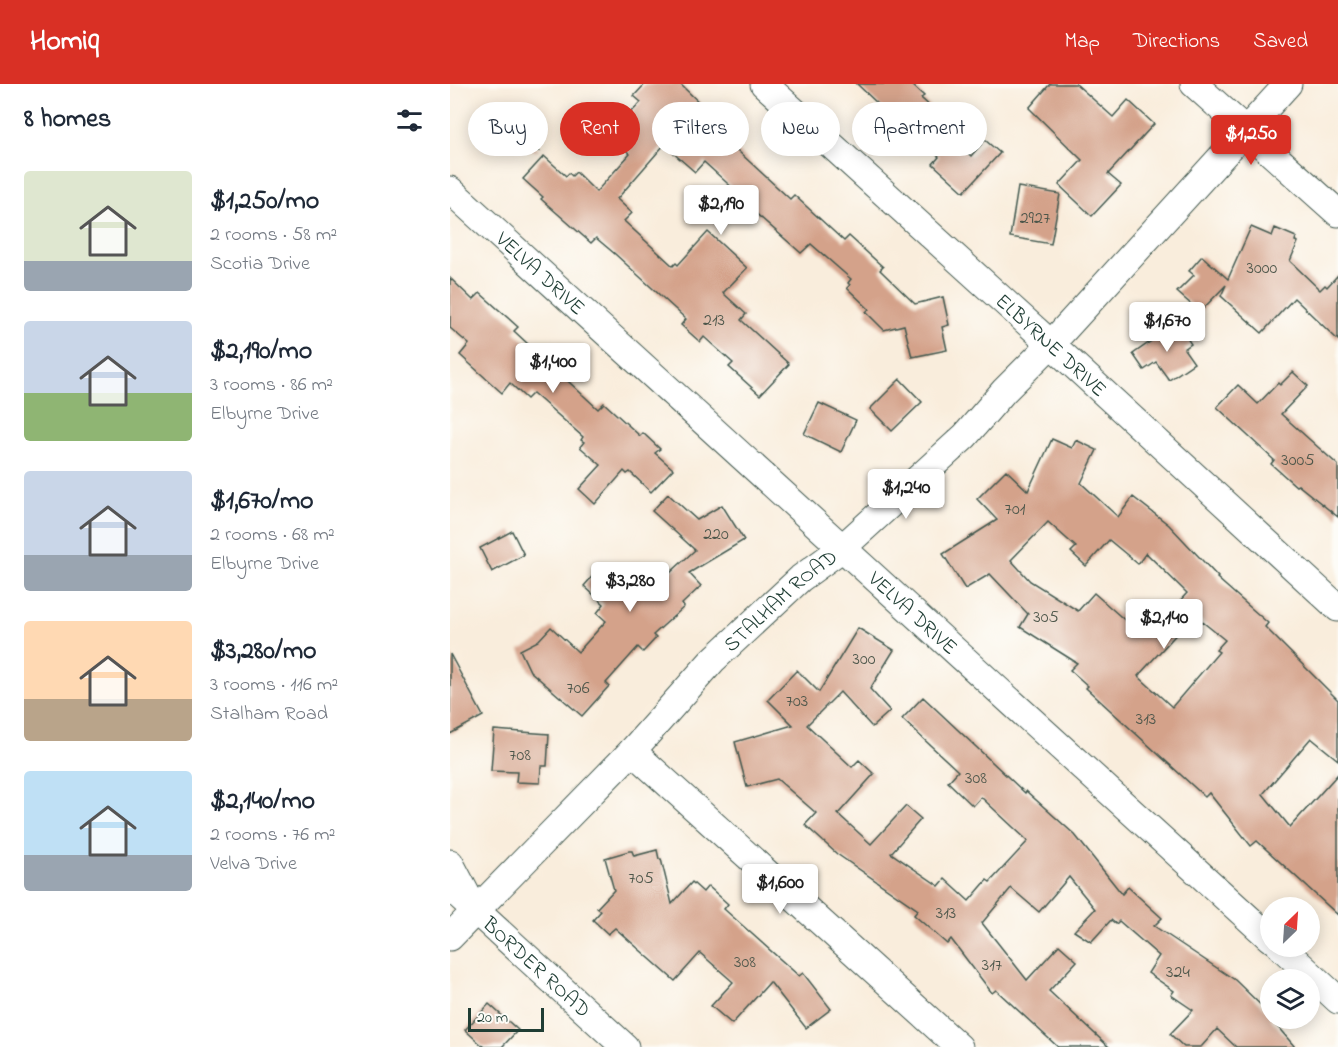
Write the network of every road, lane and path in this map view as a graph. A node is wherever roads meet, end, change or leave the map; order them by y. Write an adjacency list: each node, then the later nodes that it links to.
1 (764, 84): 7 (street, ELBYRNE DRIVE)
2 (1194, 84): 4 (street)
3 (1288, 84): 4 (street, STALHAM ROAD)
4 (1245, 131): 6 (street); 7 (street, STALHAM ROAD)
5 (450, 190): 8 (street, VELVA DRIVE)
6 (1338, 213)
7 (1051, 344): 8 (street, STALHAM ROAD); 9 (street, ELBYRNE DRIVE)
8 (841, 549): 10 (street, STALHAM ROAD); 14 (street, VELVA DRIVE)
9 (1338, 608)
10 (632, 750): 13 (street, STALHAM ROAD); 19 (street)
11 (450, 863): 13 (street)
12 (450, 887): 13 (street, BORDER ROAD)
13 (475, 909): 15 (street, STALHAM ROAD); 18 (street, BORDER ROAD)
14 (1260, 929)
15 (450, 937)
16 (1292, 957): 17 (street)
17 (1338, 1000)
18 (625, 1047)
19 (959, 1047)

